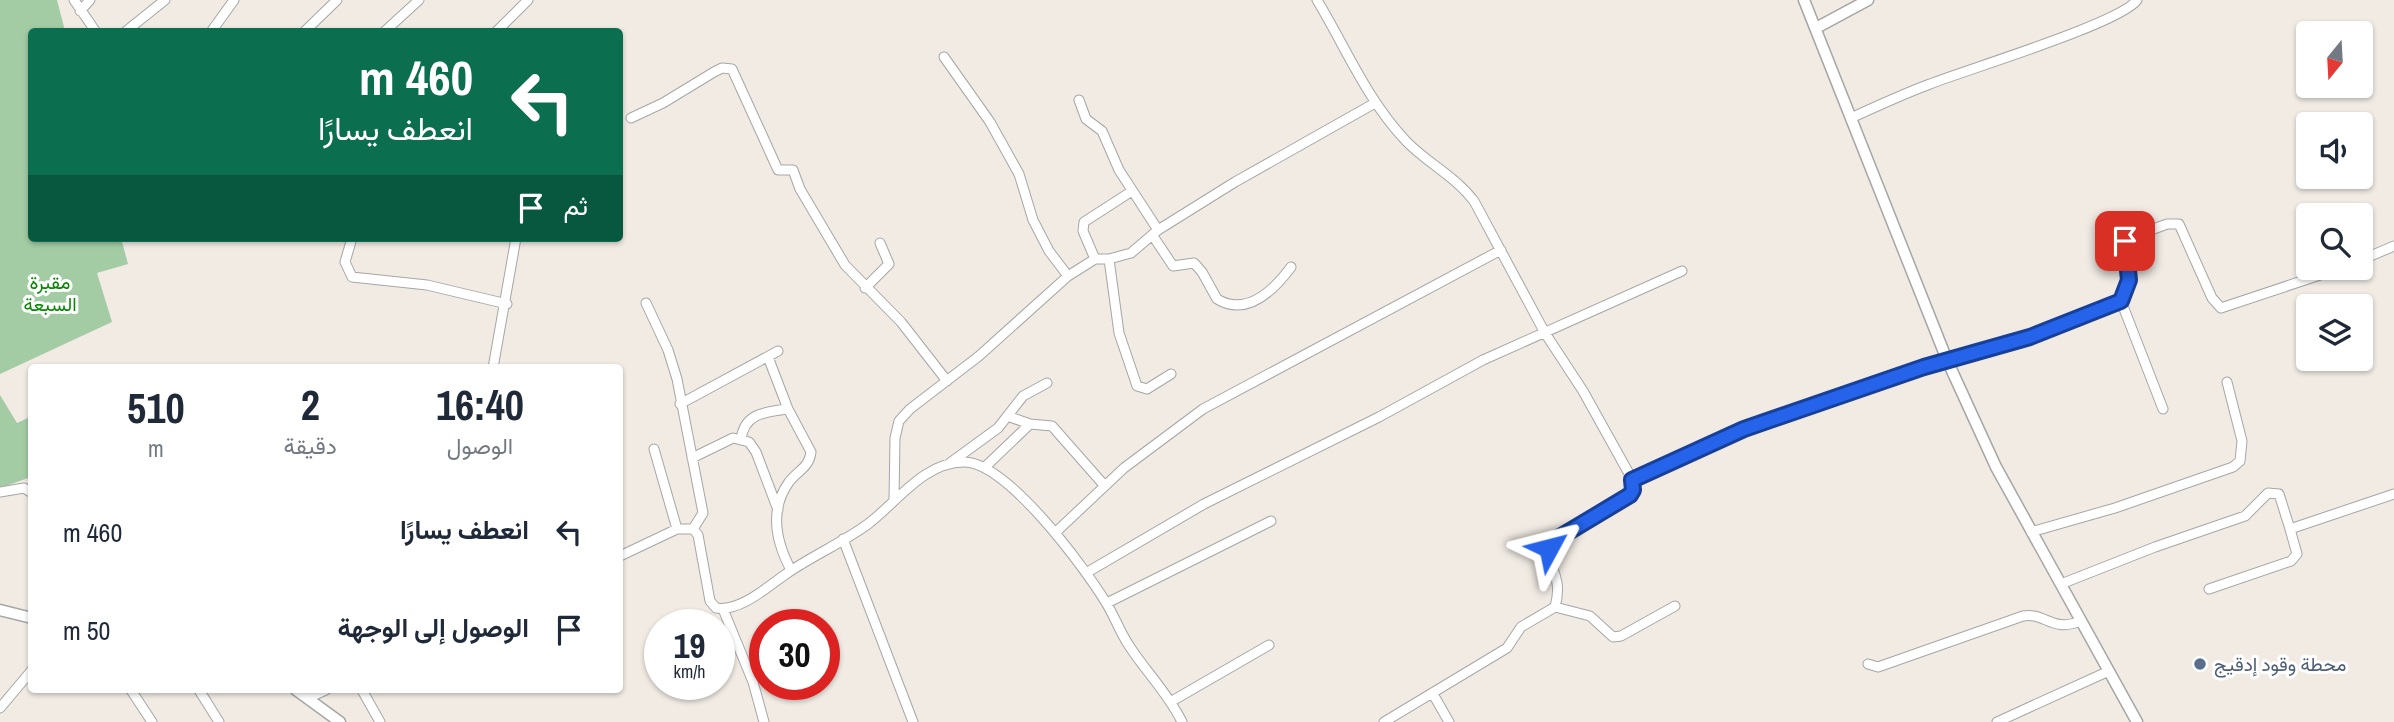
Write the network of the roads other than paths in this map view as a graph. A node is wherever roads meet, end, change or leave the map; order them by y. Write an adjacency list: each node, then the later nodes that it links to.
1 (75, 0): 12 (street)
2 (90, 0): 12 (street)
3 (165, 0): 14 (street)
4 (234, 0): 15 (street)
5 (337, 0): 16 (street)
6 (419, 0): 17 (street)
7 (528, 0): 18 (street)
8 (1317, 0): 22 (street)
9 (1804, 0): 19 (street)
10 (1868, 0): 19 (street)
11 (2137, 0): 24 (street)
12 (80, 11): 13 (street)
13 (93, 28)
14 (130, 28)
15 (214, 28)
16 (308, 28)
17 (388, 28)
18 (500, 28)
19 (1816, 28): 24 (street)
20 (944, 57): 37 (street)
21 (1079, 100): 25 (street)
22 (1375, 103): 26 (street); 31 (street)
23 (631, 118): 39 (street)
24 (1851, 118): 46 (street)
25 (1132, 191): 26 (street); 33 (street)
26 (1155, 233): 34 (street); 35 (street)
27 (351, 242): 42 (street)
28 (515, 242): 42 (street)
29 (880, 243): 39 (street)
30 (2394, 246): 32 (street)
31 (1501, 250): 43 (street); 63 (street)
32 (2373, 255)
33 (1095, 258): 34 (street); 37 (street)
34 (1109, 260): 48 (street)
35 (1291, 267)
36 (1682, 271): 43 (street)
37 (1068, 276): 49 (street)
38 (2307, 280): 40 (street)
39 (865, 288): 49 (street)
40 (2121, 301): 46 (street); 54 (street)
41 (646, 303): 52 (street)
42 (507, 304): 47 (street)
43 (1545, 333): 62 (street); 78 (street)
44 (778, 351): 45 (street)
45 (768, 357): 52 (street); 53 (street)
46 (1947, 360): 62 (street); 73 (street)
47 (494, 364)
48 (1171, 374)
49 (947, 381): 67 (street)
50 (2227, 382): 73 (street)
51 (1047, 383): 55 (street)
52 (680, 404): 59 (street)
53 (788, 409): 57 (street); 68 (street)
54 (2163, 409)
55 (1010, 417): 56 (street); 60 (street)
56 (1030, 424): 61 (street); 63 (street)
57 (741, 440): 59 (street); 68 (street)
58 (654, 449): 70 (street)
59 (692, 458): 71 (street)
60 (947, 465): 61 (street); 67 (street)
61 (985, 467): 74 (street)
62 (1632, 480): 83 (street)
63 (1104, 485): 74 (street)
64 (28, 490): 65 (street)
65 (0, 492)
66 (2394, 494): 72 (street)
67 (894, 499): 75 (street)
68 (778, 510): 77 (street)
69 (1271, 522): 81 (street)
70 (677, 529): 71 (street); 76 (street)
71 (693, 529): 84 (street)
72 (2290, 529): 79 (street); 80 (street)
73 (2031, 531): 79 (street)
74 (1056, 532): 78 (street)
75 (843, 539): 77 (street); 107 (street)
76 (623, 555)
77 (791, 570): 84 (street)
78 (1086, 573): 81 (street)
79 (2061, 584): 87 (street)
80 (2209, 589)
81 (1107, 603): 100 (street)
82 (1675, 606): 83 (street)
83 (1555, 607): 98 (street)
84 (723, 609)
85 (0, 610): 86 (street)
86 (28, 617)
87 (2081, 621): 90 (street); 91 (street)
88 (735, 638): 106 (street)
89 (1269, 645): 100 (street)
90 (1868, 664)
91 (2109, 671): 111 (street); 112 (street)
92 (28, 675): 101 (street)
93 (133, 693): 102 (street)
94 (201, 693): 103 (street)
95 (300, 693): 99 (street)
96 (319, 693): 99 (street)
97 (364, 693): 105 (street)
98 (1433, 694): 109 (street); 110 (street)
99 (308, 698): 104 (street)
100 (1172, 701): 108 (street)
101 (0, 708)
102 (152, 722)
103 (219, 722)
104 (340, 722)
105 (380, 722)
106 (764, 722)
107 (913, 722)
108 (1182, 722)
109 (1384, 722)
110 (1449, 722)
111 (1997, 722)
112 (2137, 722)

